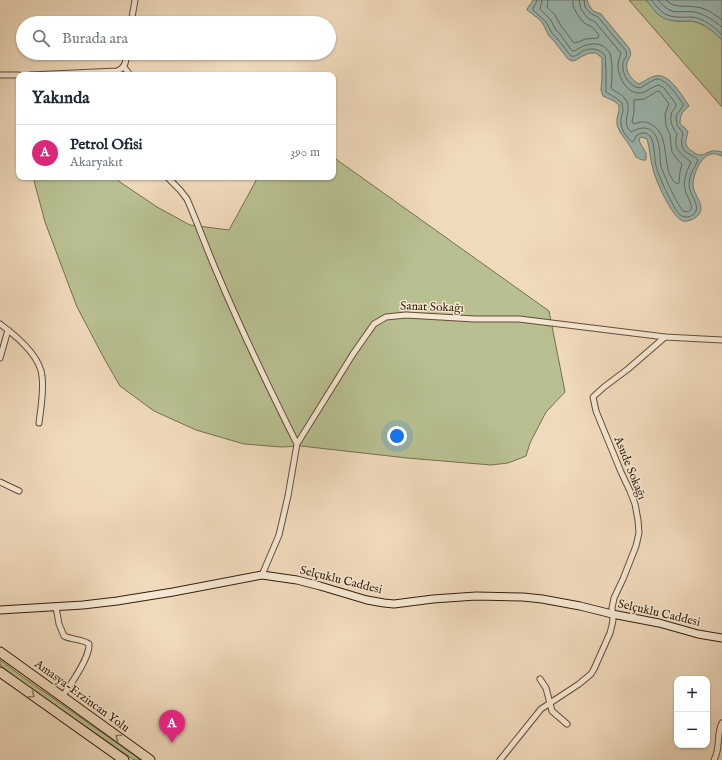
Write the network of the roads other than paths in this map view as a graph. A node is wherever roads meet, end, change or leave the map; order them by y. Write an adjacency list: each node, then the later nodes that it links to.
1 (135, 0): 2 (street)
2 (132, 16)
3 (126, 60): 4 (street)
4 (124, 67): 5 (street); 6 (street)
5 (95, 72)
6 (128, 72)
7 (0, 75): 8 (street)
8 (16, 75)
9 (170, 180): 16 (street)
10 (0, 324): 11 (street)
11 (8, 330): 14 (street); 15 (street)
12 (664, 337): 13 (street, Sanat Sokağı); 16 (street, Sanat Sokağı); 22 (street, Asude Sokağı)
13 (722, 340)
14 (0, 358)
15 (39, 423)
16 (297, 444): 19 (street, Sanat Sokağı)
17 (0, 482): 18 (street)
18 (19, 491)
19 (262, 575): 20 (street, Selçuklu Caddesi); 22 (street, Selçuklu Caddesi)
20 (56, 607): 21 (street, Selçuklu Caddesi); 27 (street)
21 (0, 610)
22 (612, 614): 23 (street, Selçuklu Caddesi); 28 (street, Asude Sokağı)
23 (722, 638)
24 (0, 652): 27 (highway, Amasya-Erzincan Yolu)
25 (0, 672): 31 (highway, one-way to 31)
26 (540, 679): 28 (street)
27 (62, 697): 32 (highway, Amasya-Erzincan Yolu, one-way to 27)
28 (549, 704): 30 (street); 33 (street, Asude Sokağı)
29 (722, 723): 34 (street)
30 (567, 724)
31 (124, 760)
32 (150, 760)
33 (500, 760)
34 (714, 760)

